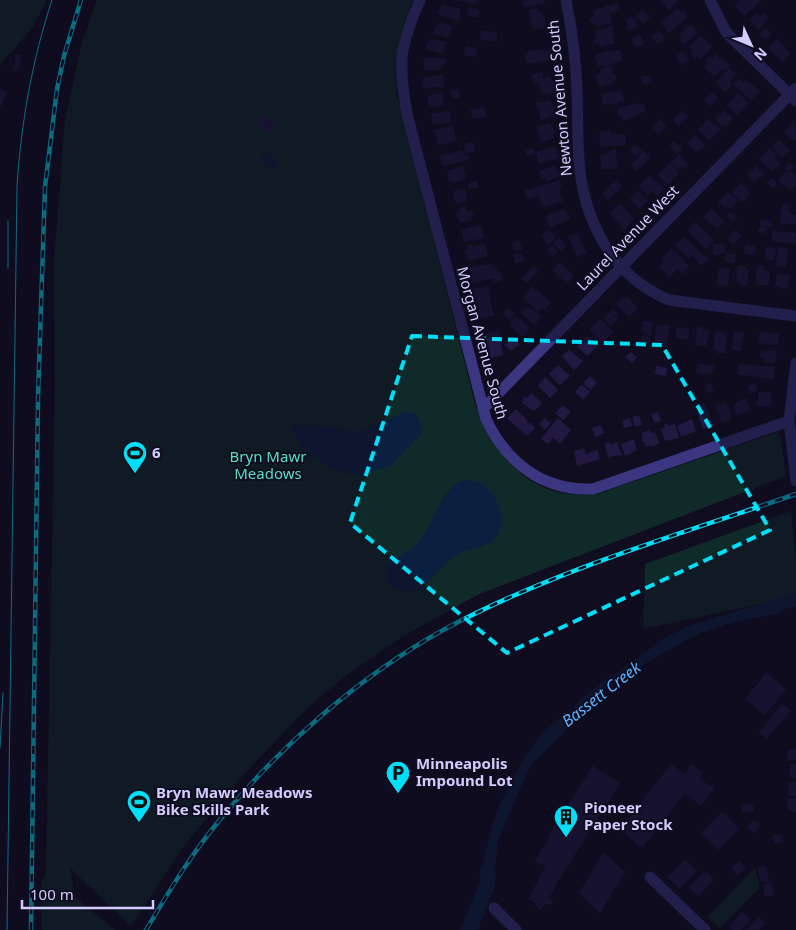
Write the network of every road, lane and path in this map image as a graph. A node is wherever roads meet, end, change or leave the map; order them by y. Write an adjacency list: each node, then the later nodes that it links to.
1 (420, 0): 8 (street, Morgan Avenue South)
2 (566, 0): 5 (street, Newton Avenue South)
3 (710, 0): 4 (street)
4 (794, 95): 5 (street, Laurel Avenue West)
5 (620, 267): 6 (street, Newton Avenue South); 8 (street, Laurel Avenue West)
6 (796, 316)
7 (796, 362): 9 (street)
8 (483, 409): 9 (street, Morgan Avenue South)
9 (789, 421): 10 (street)
10 (796, 480)
11 (650, 877): 14 (street)
12 (497, 911): 13 (street)
13 (516, 930)
14 (705, 930)

